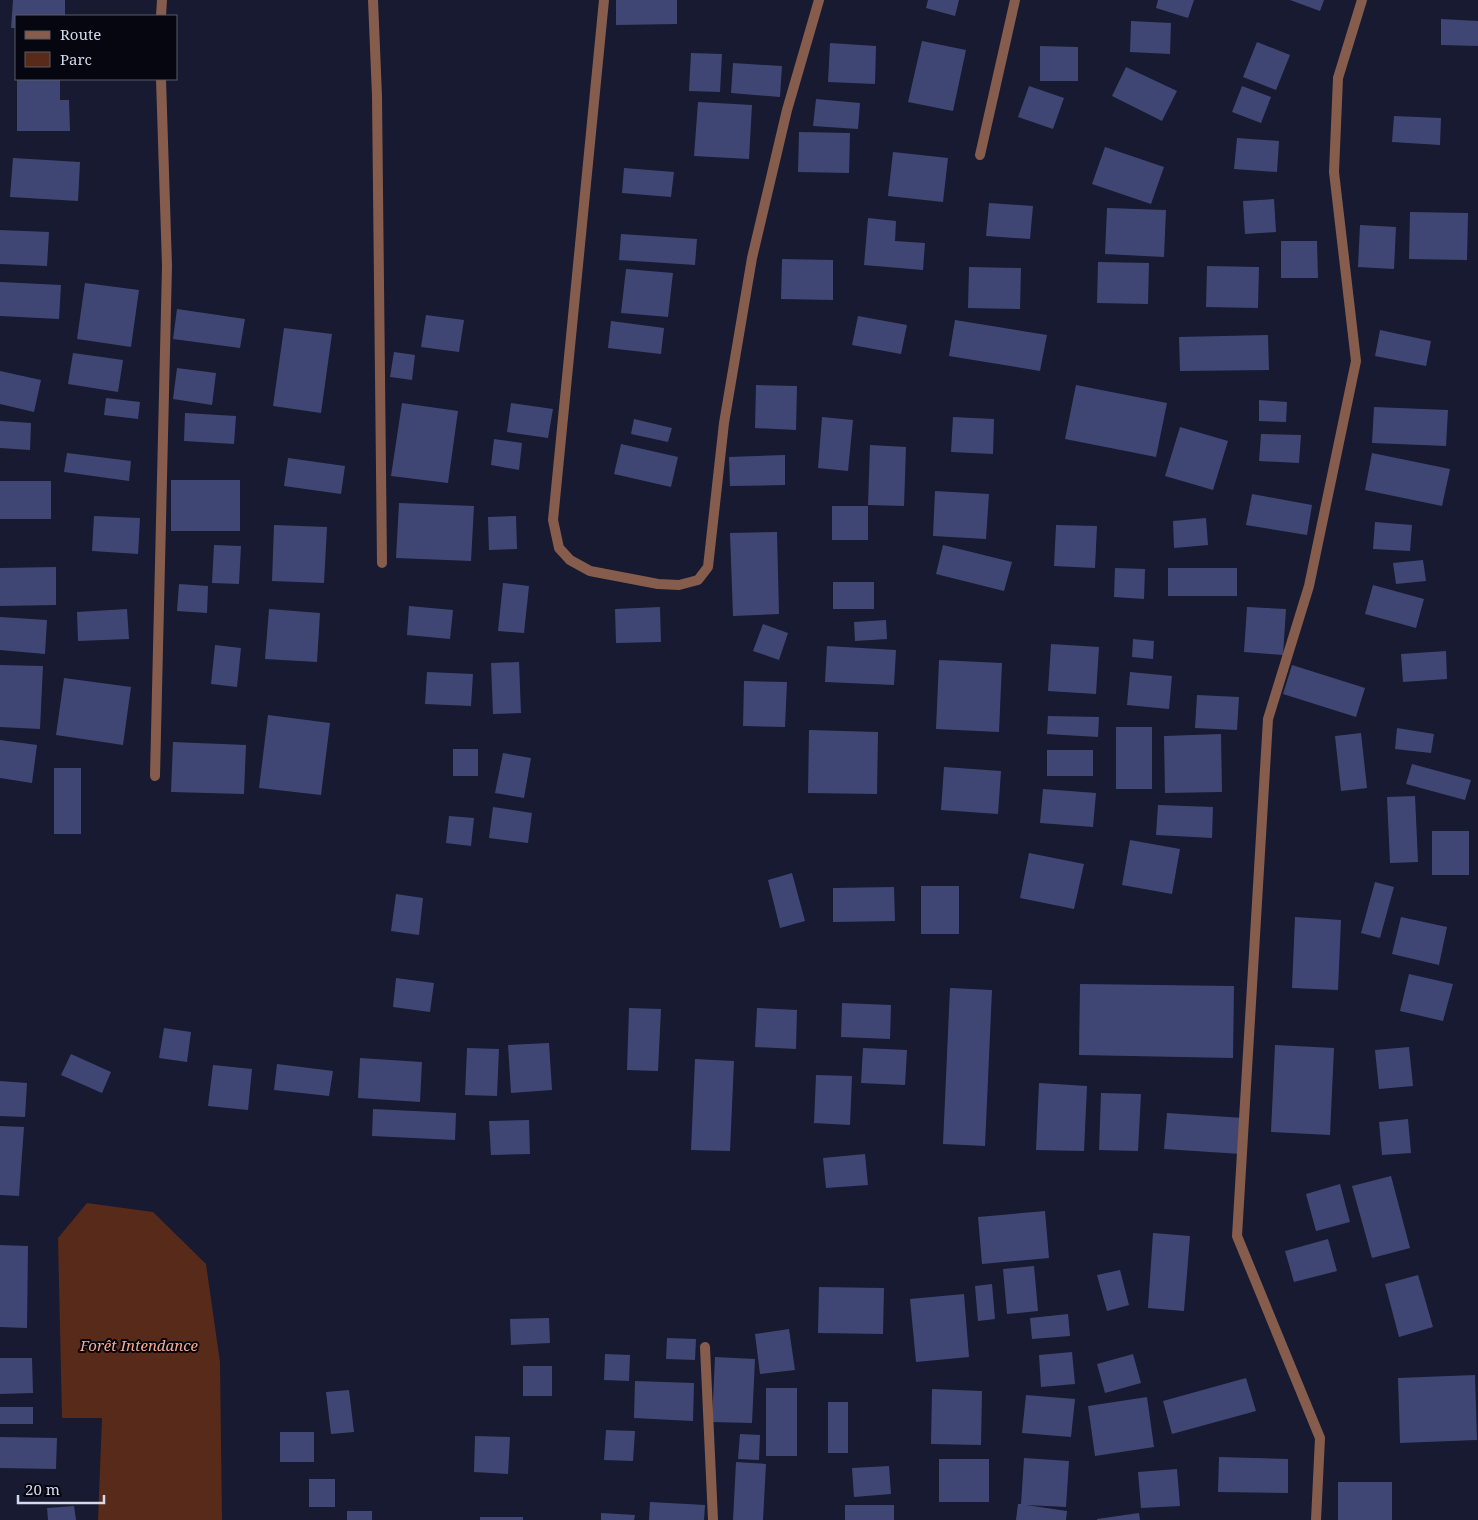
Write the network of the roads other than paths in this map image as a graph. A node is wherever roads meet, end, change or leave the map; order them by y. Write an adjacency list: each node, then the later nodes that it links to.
1 (162, 0): 7 (street)
2 (374, 0): 10 (street)
3 (604, 0): 4 (street)
4 (819, 0)
5 (1015, 0): 9 (street)
6 (1362, 0): 14 (street)
7 (162, 15)
8 (161, 80): 11 (street)
9 (980, 155)
10 (382, 563)
11 (155, 776)
12 (705, 1347): 13 (street)
13 (713, 1520)
14 (1316, 1520)

